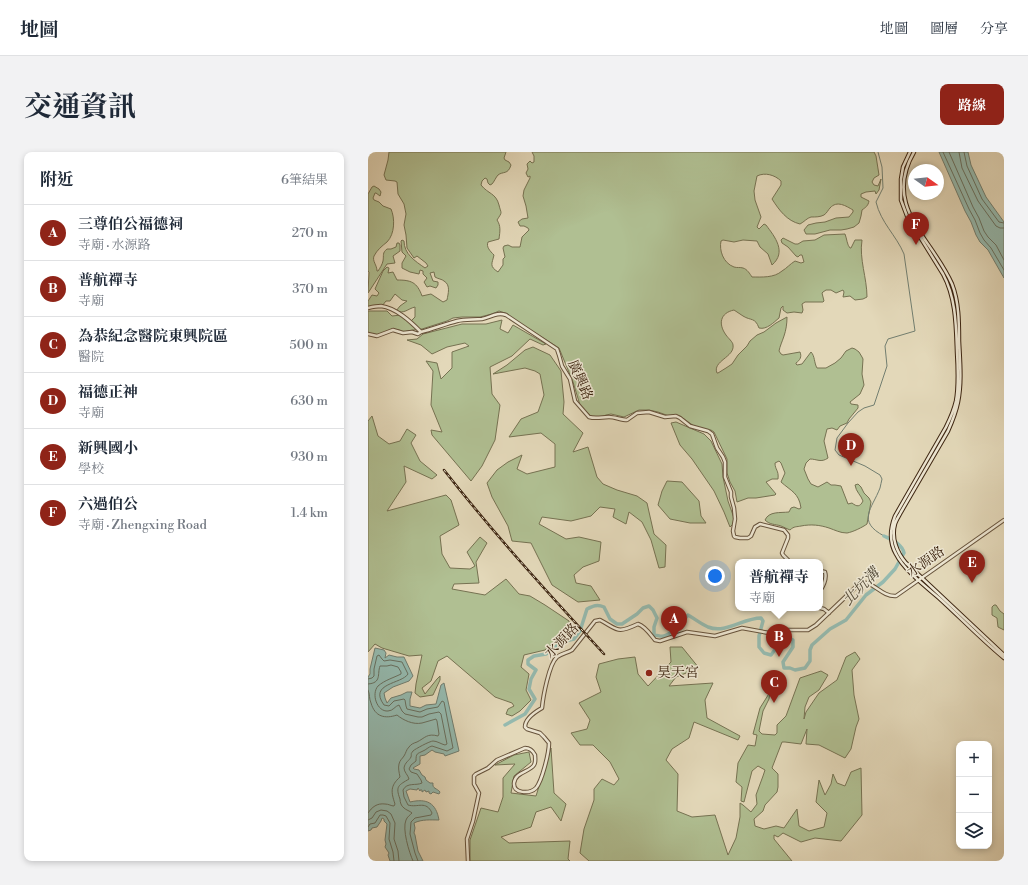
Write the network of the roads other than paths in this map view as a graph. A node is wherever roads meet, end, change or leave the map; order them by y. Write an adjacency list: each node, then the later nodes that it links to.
1 (910, 152): 7 (street)
2 (914, 152): 7 (street)
3 (368, 308): 4 (street)
4 (421, 332): 5 (street); 8 (street, 廣興路)
5 (368, 334)
6 (1004, 520): 10 (street, 水源路)
7 (900, 557): 10 (street)
8 (787, 559)
9 (823, 572): 11 (street)
10 (920, 579): 13 (street, 水源路); 14 (street)
11 (823, 585)
12 (823, 609): 13 (street)
13 (829, 613): 15 (street, 水源路)
14 (1004, 656)
15 (468, 861)

